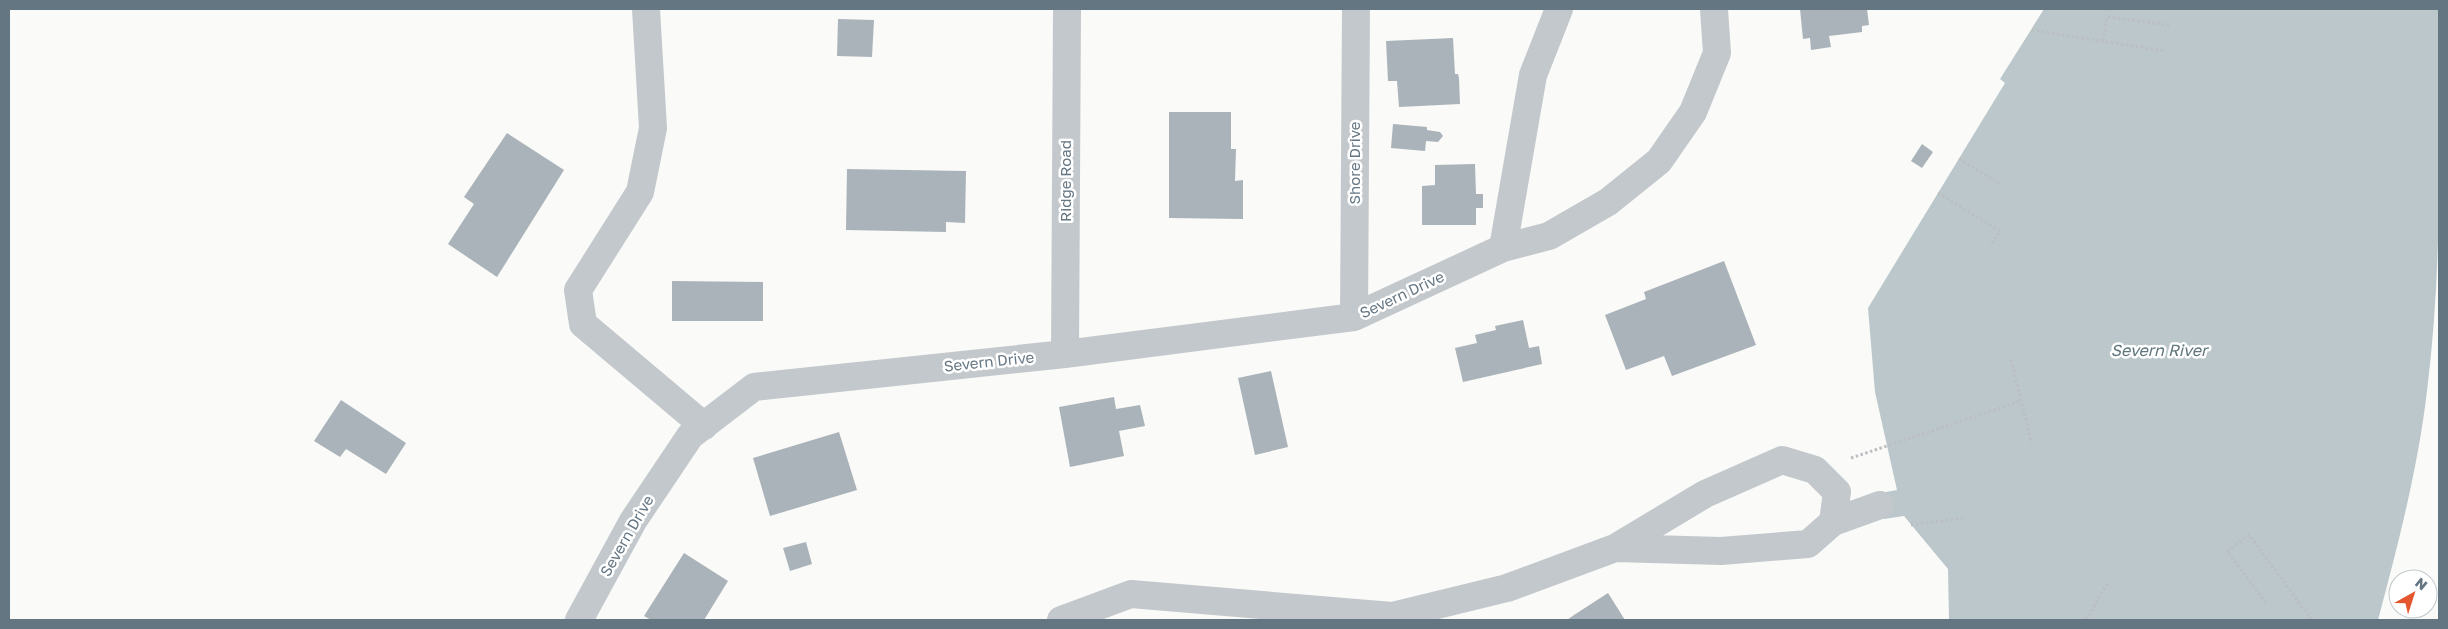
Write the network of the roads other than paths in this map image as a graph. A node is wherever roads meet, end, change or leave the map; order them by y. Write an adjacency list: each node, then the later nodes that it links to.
1 (646, 9): 9 (street)
2 (1067, 9): 8 (street, Ridge Road)
3 (1356, 9): 7 (street, Shore Drive)
4 (1559, 9): 6 (street)
5 (1714, 9): 6 (street, Severn Drive)
6 (1503, 248): 7 (street, Severn Drive)
7 (1354, 318): 8 (street, Severn Drive)
8 (1065, 354): 9 (street, Severn Drive)
9 (704, 426): 13 (street, Severn Drive)
10 (1880, 505): 11 (street)
11 (1833, 522): 12 (street); 12 (street)
12 (1615, 548): 14 (street)
13 (580, 620)
14 (1061, 620)

